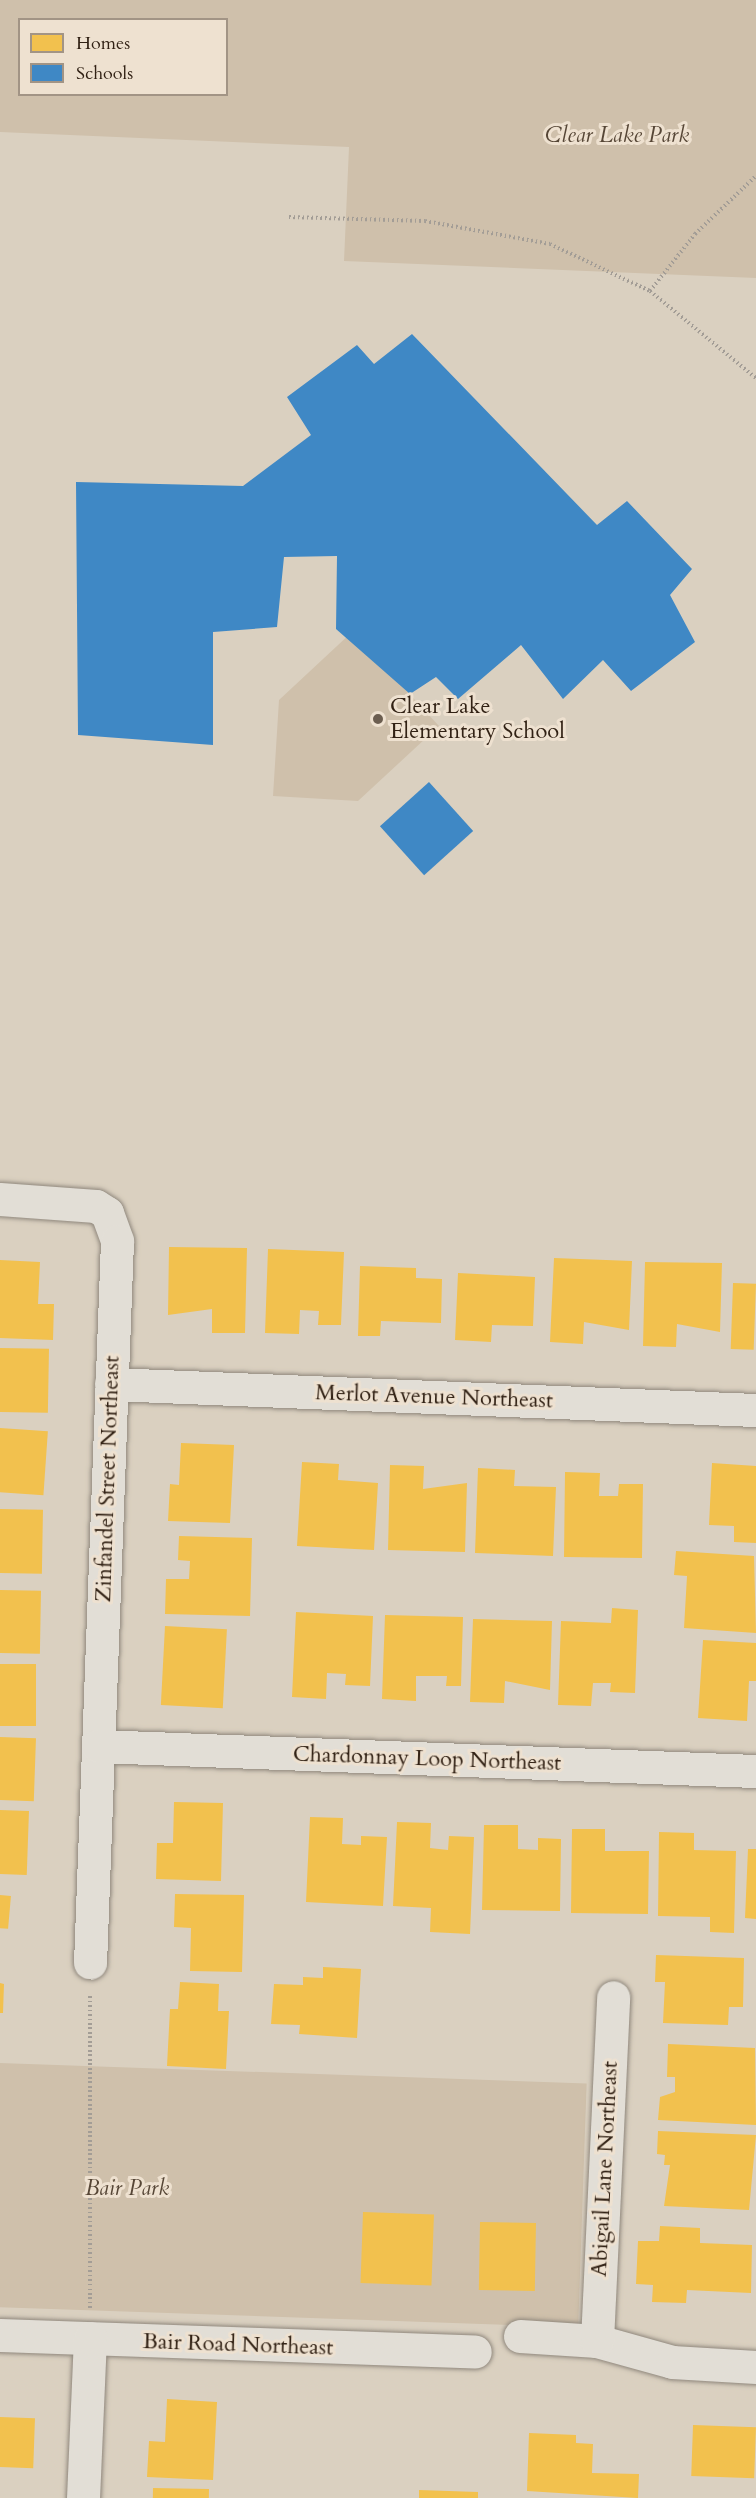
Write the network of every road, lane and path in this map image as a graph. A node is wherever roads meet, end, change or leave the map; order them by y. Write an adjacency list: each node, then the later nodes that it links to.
1 (756, 176): 3 (path)
2 (290, 217): 3 (path)
3 (650, 291): 4 (path)
4 (756, 378)
5 (0, 1198): 6 (street, Zinfandel Street Northeast)
6 (111, 1384): 7 (street, Merlot Avenue Northeast); 8 (street, Zinfandel Street Northeast)
7 (756, 1410)
8 (98, 1746): 9 (street, Chardonnay Loop Northeast); 10 (street, Zinfandel Street Northeast)
9 (756, 1772)
10 (90, 1962): 14 (path)
11 (613, 1997): 15 (street, Abigail Lane Northeast)
12 (0, 2335): 14 (street, Bair Road Northeast)
13 (520, 2336): 15 (street)
14 (90, 2338): 16 (street, Bair Road Northeast); 18 (street)
15 (597, 2341): 17 (street)
16 (475, 2352)
17 (756, 2367)
18 (83, 2498)

